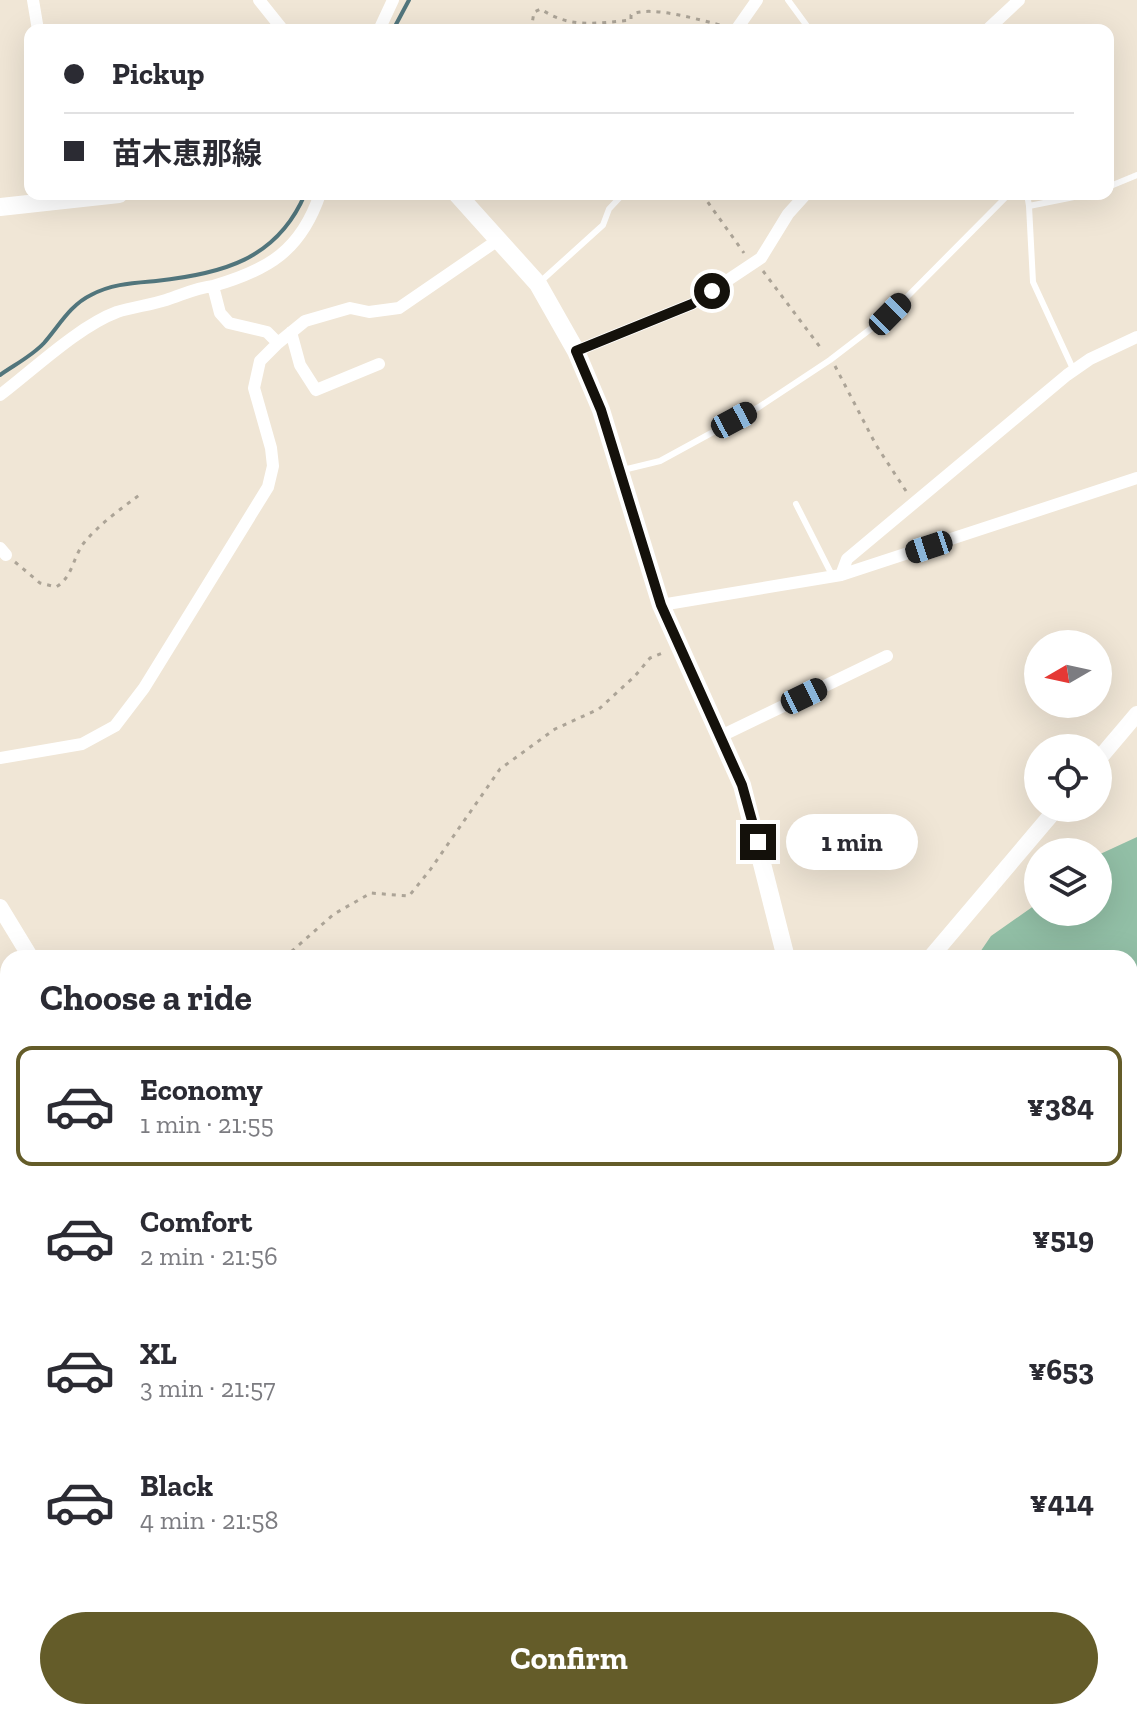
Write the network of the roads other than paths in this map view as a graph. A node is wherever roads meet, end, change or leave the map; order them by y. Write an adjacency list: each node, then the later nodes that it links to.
1 (33, 0): 7 (street)
2 (259, 0): 8 (street)
3 (393, 0): 9 (street)
4 (757, 0): 10 (street)
5 (788, 0): 11 (lane)
6 (1019, 0): 12 (street)
7 (37, 24)
8 (278, 24)
9 (382, 24)
10 (738, 24)
11 (806, 24)
12 (993, 24)
13 (1137, 175): 14 (lane)
14 (1114, 185)
15 (41, 200): 24 (main road)
16 (318, 200): 27 (street)
17 (462, 200): 25 (main road)
18 (617, 200): 26 (lane)
19 (801, 200): 31 (street)
20 (1003, 200): 35 (lane)
21 (1028, 200): 23 (lane)
22 (1059, 200): 23 (lane)
23 (1029, 206): 33 (lane)
24 (0, 207)
25 (498, 240): 26 (main road); 28 (street)
26 (538, 284): 31 (main road)
27 (213, 286): 30 (street); 34 (street)
28 (291, 332): 30 (street); 32 (street)
29 (1137, 337): 33 (street)
30 (278, 343): 44 (street)
31 (576, 351): 35 (main road)
32 (379, 364)
33 (1074, 371): 38 (street)
34 (0, 395)
35 (620, 471): 39 (main road)
36 (1137, 478): 38 (street)
37 (796, 504): 38 (lane)
38 (837, 576): 39 (street)
39 (661, 605): 42 (main road)
40 (887, 656): 42 (street)
41 (1137, 714): 43 (street)
42 (721, 736): 48 (main road)
43 (1112, 743)
44 (0, 758)
45 (1045, 822): 49 (street)
46 (0, 907): 47 (street)
47 (26, 950)
48 (784, 950)
49 (937, 950)

